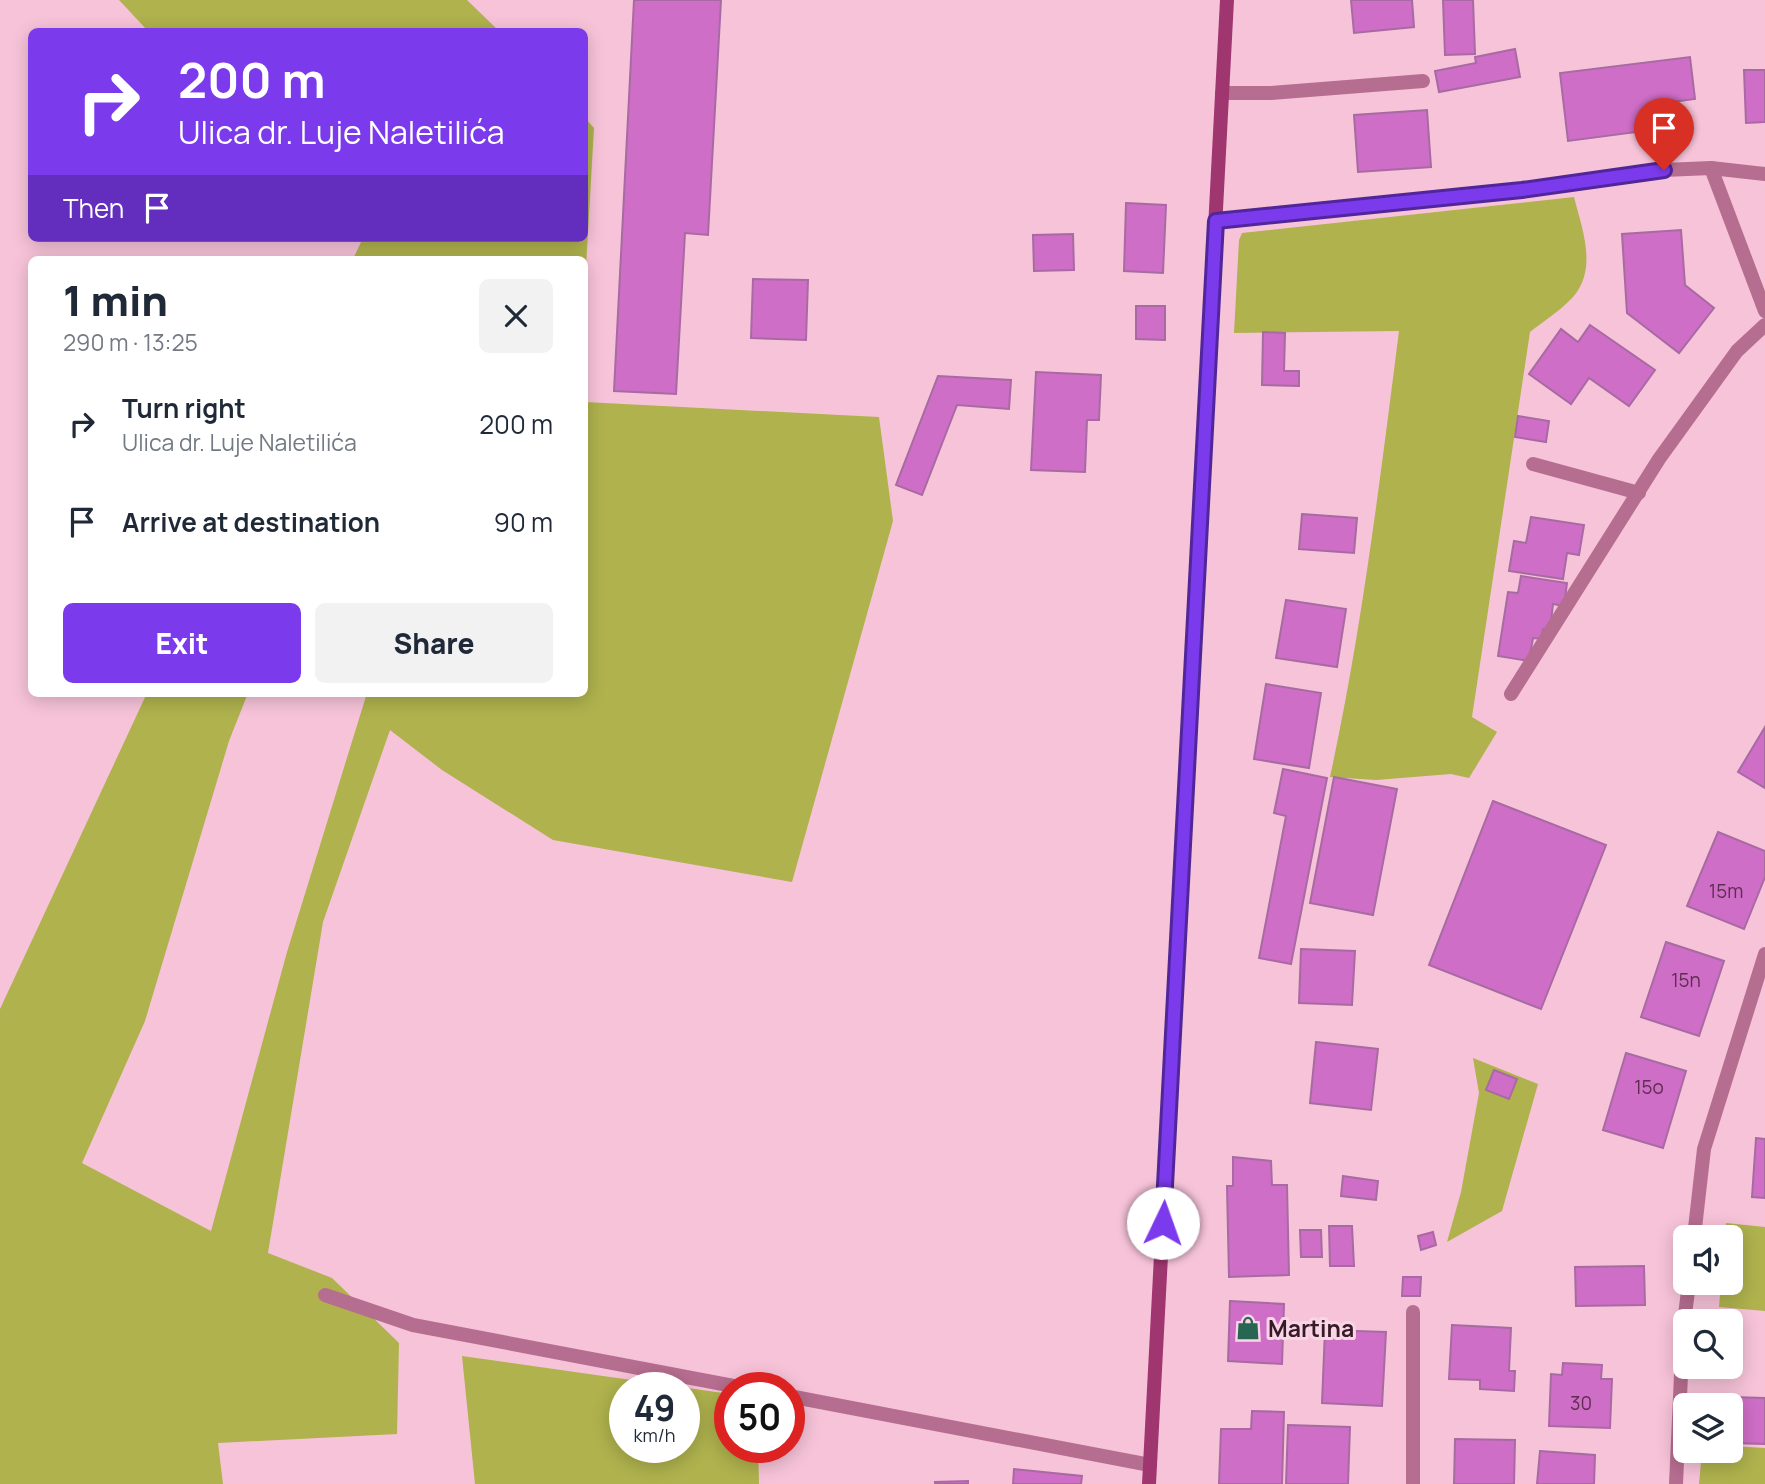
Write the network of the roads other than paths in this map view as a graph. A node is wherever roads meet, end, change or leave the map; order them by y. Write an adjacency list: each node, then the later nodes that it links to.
1 (1227, 0): 3 (main road)
2 (1423, 81): 3 (street)
3 (1222, 93): 6 (main road)
4 (1711, 168): 5 (street); 6 (street); 7 (street)
5 (1765, 174)
6 (1216, 221): 19 (main road)
7 (1765, 311)
8 (1765, 326): 10 (street)
9 (1533, 464): 10 (street)
10 (1639, 493): 11 (street)
11 (1511, 694)
12 (1765, 954): 13 (street)
13 (1695, 1225)
14 (325, 1295): 17 (street)
15 (1688, 1295): 22 (street)
16 (1413, 1312): 21 (street)
17 (714, 1382)
18 (805, 1399): 19 (street)
19 (1150, 1465): 20 (main road)
20 (1149, 1484)
21 (1413, 1484)
22 (1676, 1484)

